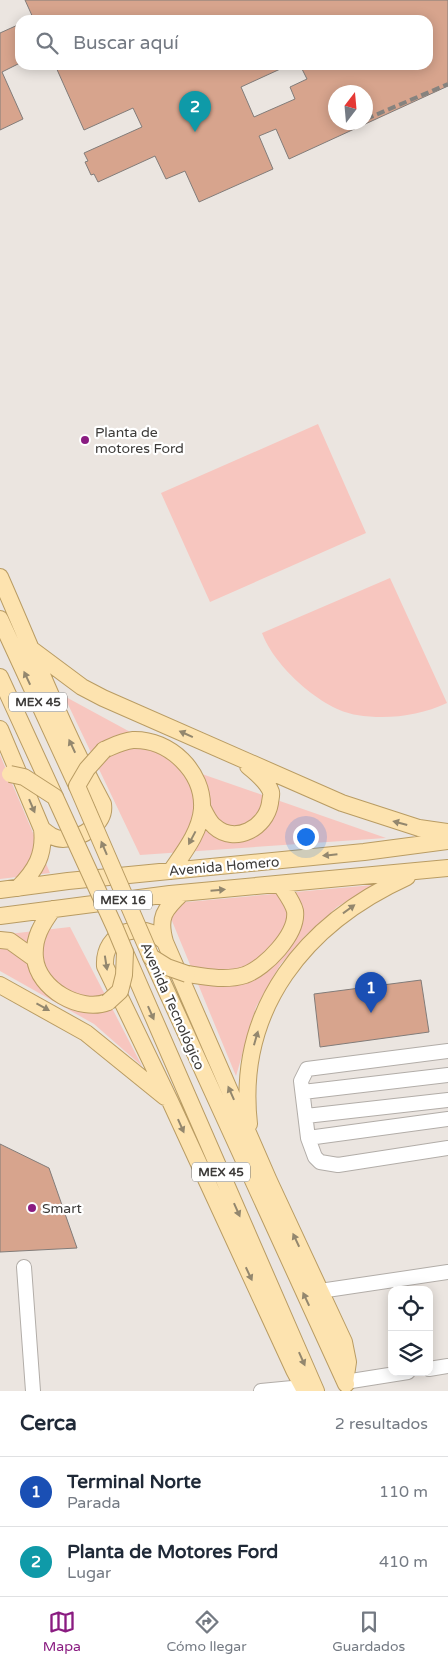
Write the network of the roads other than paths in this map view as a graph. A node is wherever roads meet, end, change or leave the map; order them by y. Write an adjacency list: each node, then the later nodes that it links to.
1 (0, 577): 3 (main road)
2 (0, 619): 8 (main road, Avenida Tecnológico / MEX 45, one-way to 2)
3 (31, 649): 6 (main road, one-way to 3); 11 (main road, one-way to 3)
4 (0, 677): 9 (main road, Avenida Tecnológico / MEX 45)
5 (0, 729): 11 (main road, one-way to 11)
6 (219, 749): 10 (main road); 12 (main road, one-way to 6)
7 (5, 774): 9 (main road, bridge)
8 (77, 786): 10 (main road, bridge); 26 (main road, Avenida Tecnológico / MEX 45, one-way to 8, bridge)
9 (55, 797): 25 (main road, Avenida Tecnológico / MEX 45, bridge)
10 (202, 807): 15 (main road, one-way to 15)
11 (42, 829): 18 (main road)
12 (448, 832)
13 (448, 841): 15 (main road, Avenida Homero, one-way to 15)
14 (448, 868): 16 (main road, Avenida Homero)
15 (165, 871): 18 (main road, Avenida Homero / MEX 16)
16 (419, 871): 17 (main road, Avenida Homero); 36 (main road, one-way to 16)
17 (280, 884): 20 (main road, Avenida Homero, one-way to 17); 26 (main road, bridge)
18 (18, 888): 19 (main road, Avenida Homero / MEX 16)
19 (0, 890)
20 (176, 893): 21 (main road, Avenida Homero / MEX 16); 24 (main road)
21 (53, 909): 22 (main road, Avenida Homero / MEX 16); 27 (main road)
22 (0, 916)
23 (0, 940): 27 (main road)
24 (165, 942): 32 (main road, one-way to 32); 36 (main road, one-way to 24)
25 (125, 952): 27 (main road, bridge); 46 (main road, Avenida Tecnológico / MEX 45, one-way to 46)
26 (151, 957): 45 (main road, Avenida Tecnológico / MEX 45, one-way to 26)
27 (35, 959)
28 (0, 985): 32 (main road, one-way to 32)
29 (448, 1051): 31 (street)
30 (448, 1075): 31 (street)
31 (303, 1092): 34 (street)
32 (170, 1100): 46 (main road, one-way to 46)
33 (448, 1100): 34 (street)
34 (306, 1116): 37 (street)
35 (448, 1119): 37 (street)
36 (251, 1138): 41 (main road, one-way to 36)
37 (308, 1138): 38 (street)
38 (448, 1148)
39 (24, 1267): 47 (street)
40 (448, 1272): 41 (street)
41 (320, 1291): 45 (main road)
42 (448, 1366): 43 (street)
43 (433, 1368)
44 (391, 1376): 45 (street)
45 (346, 1387)
46 (309, 1390): 48 (street)
47 (33, 1391)
48 (261, 1391)

